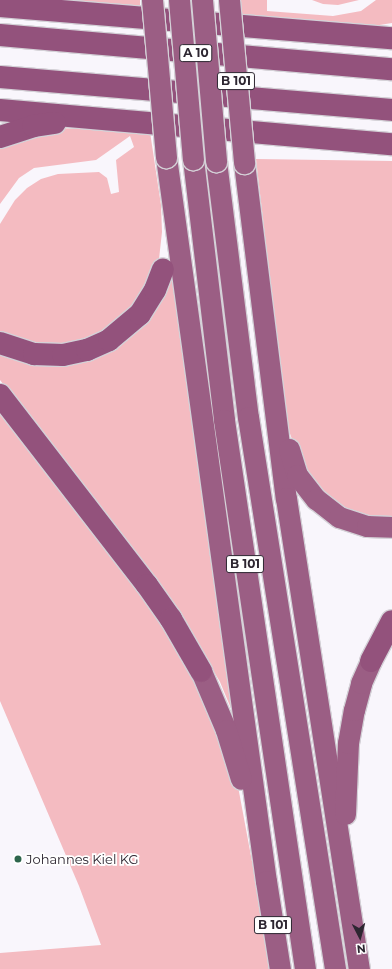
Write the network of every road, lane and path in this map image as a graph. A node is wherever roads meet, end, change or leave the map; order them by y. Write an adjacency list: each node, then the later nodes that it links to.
1 (152, 0): 17 (highway, B 101, bridge)
2 (179, 0): 29 (highway, B 101, bridge)
3 (202, 0): 30 (highway, B 101, bridge)
4 (229, 0): 20 (highway, B 101, bridge)
5 (0, 6): 6 (highway)
6 (242, 26): 7 (highway); 9 (highway)
7 (392, 28)
8 (0, 35): 10 (highway, A 10)
9 (392, 38)
10 (392, 69)
11 (0, 77): 13 (highway)
12 (0, 110): 14 (highway)
13 (392, 110)
14 (178, 127): 15 (highway); 16 (highway)
15 (0, 137)
16 (392, 144)
17 (171, 191): 18 (highway); 26 (highway, B 101)
18 (163, 269): 19 (highway)
19 (0, 343)
20 (270, 381): 22 (highway); 27 (highway, B 101)
21 (0, 395): 25 (highway)
22 (392, 527)
23 (392, 621): 24 (highway)
24 (371, 661): 27 (highway)
25 (201, 670): 26 (highway)
26 (266, 881): 28 (highway, B 101)
27 (355, 938): 31 (highway, B 101)
28 (280, 969)
29 (305, 969)
30 (335, 969)
31 (359, 969)

